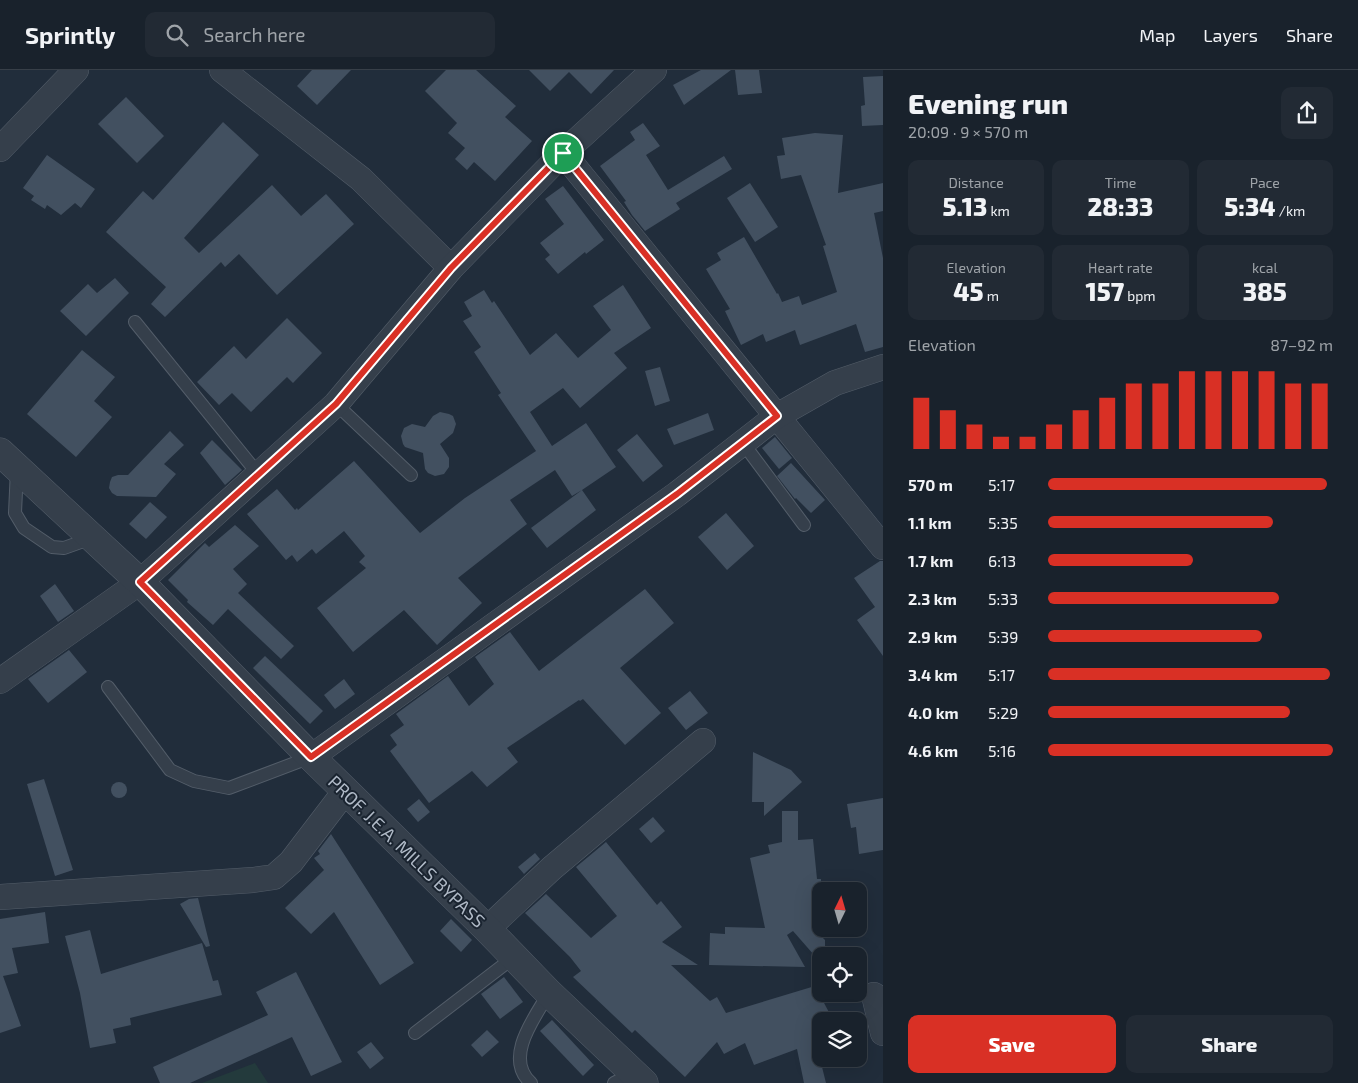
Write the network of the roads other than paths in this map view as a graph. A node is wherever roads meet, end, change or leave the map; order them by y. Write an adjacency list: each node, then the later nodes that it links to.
1 (76, 70): 4 (street)
2 (222, 70): 6 (street)
3 (649, 72): 5 (street)
4 (0, 149)
5 (563, 153): 6 (street); 10 (street)
6 (451, 268): 9 (street)
7 (135, 322): 13 (lane)
8 (883, 367): 10 (street)
9 (336, 404): 13 (street); 14 (lane)
10 (777, 416): 11 (street); 17 (street)
11 (743, 443): 15 (lane); 22 (street)
12 (8, 460): 16 (street, PROF. J.E.A. MILLS BYPASS); 16 (lane)
13 (259, 475): 18 (street)
14 (411, 475)
15 (804, 525)
16 (92, 538): 18 (street, PROF. J.E.A. MILLS BYPASS)
17 (883, 547)
18 (140, 582): 19 (street); 22 (street, PROF. J.E.A. MILLS BYPASS)
19 (0, 681)
20 (108, 687): 22 (lane)
21 (703, 741): 25 (street)
22 (311, 757): 23 (street, PROF. J.E.A. MILLS BYPASS)
23 (346, 790): 24 (street); 25 (street, PROF. J.E.A. MILLS BYPASS)
24 (0, 897)
25 (487, 930): 26 (street, PROF. J.E.A. MILLS BYPASS)
26 (514, 957): 27 (street, PROF. J.E.A. MILLS BYPASS); 29 (lane)
27 (549, 993): 31 (street, PROF. J.E.A. MILLS BYPASS); 32 (lane)
28 (874, 994): 30 (street)
29 (414, 1033)
30 (883, 1033)
31 (630, 1080)
32 (531, 1083)

